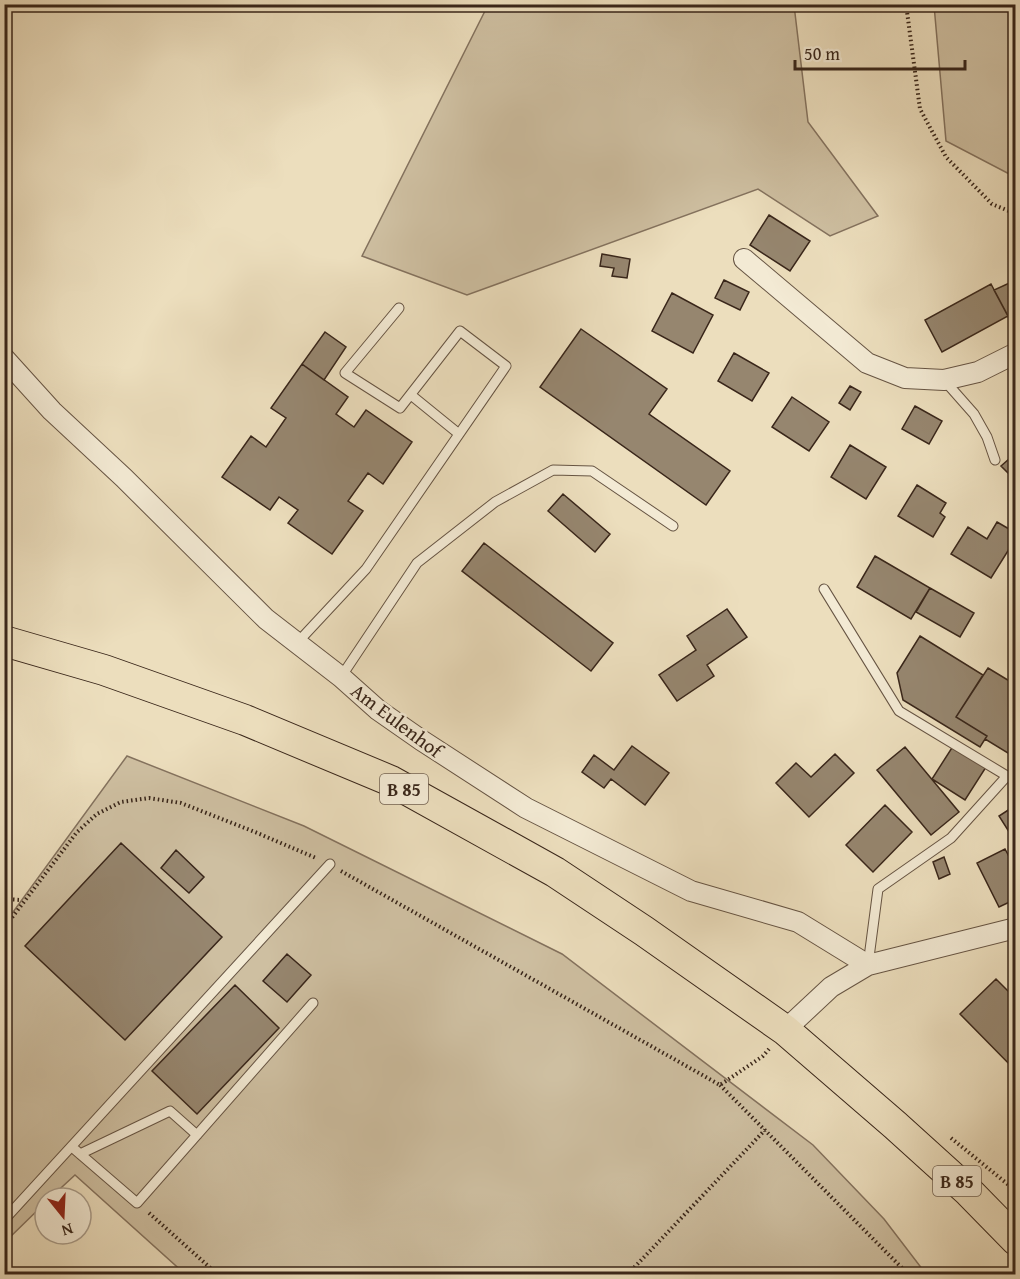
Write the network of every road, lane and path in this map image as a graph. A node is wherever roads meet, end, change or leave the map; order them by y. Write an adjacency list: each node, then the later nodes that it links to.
1 (906, 4): 2 (path)
2 (1016, 214)
3 (744, 259): 7 (street)
4 (399, 308): 8 (lane)
5 (1016, 353): 7 (street)
6 (4, 358): 14 (street, Am Eulenhof)
7 (944, 380): 10 (lane)
8 (411, 395): 9 (lane); 9 (lane)
9 (459, 434): 14 (lane)
10 (995, 460)
11 (673, 526): 15 (lane)
12 (824, 589): 21 (lane)
13 (4, 640): 23 (main road, B 85)
14 (297, 643): 15 (street, Am Eulenhof)
15 (341, 677): 21 (street, Am Eulenhof)
16 (330, 864): 19 (path); 24 (path); 27 (lane)
17 (4, 899): 18 (path)
18 (21, 900)
19 (4, 928)
20 (1016, 928): 21 (street)
21 (868, 964): 23 (street)
22 (313, 1003): 26 (lane)
23 (785, 1030): 24 (path); 31 (main road, B 85)
24 (720, 1085): 25 (path)
25 (765, 1130): 33 (path); 34 (path)
26 (197, 1135): 28 (lane); 29 (lane)
27 (72, 1147): 28 (lane); 30 (lane)
28 (80, 1154): 29 (lane)
29 (137, 1203): 32 (path)
30 (4, 1220)
31 (1016, 1240)
32 (217, 1275)
33 (628, 1275)
34 (908, 1275)

